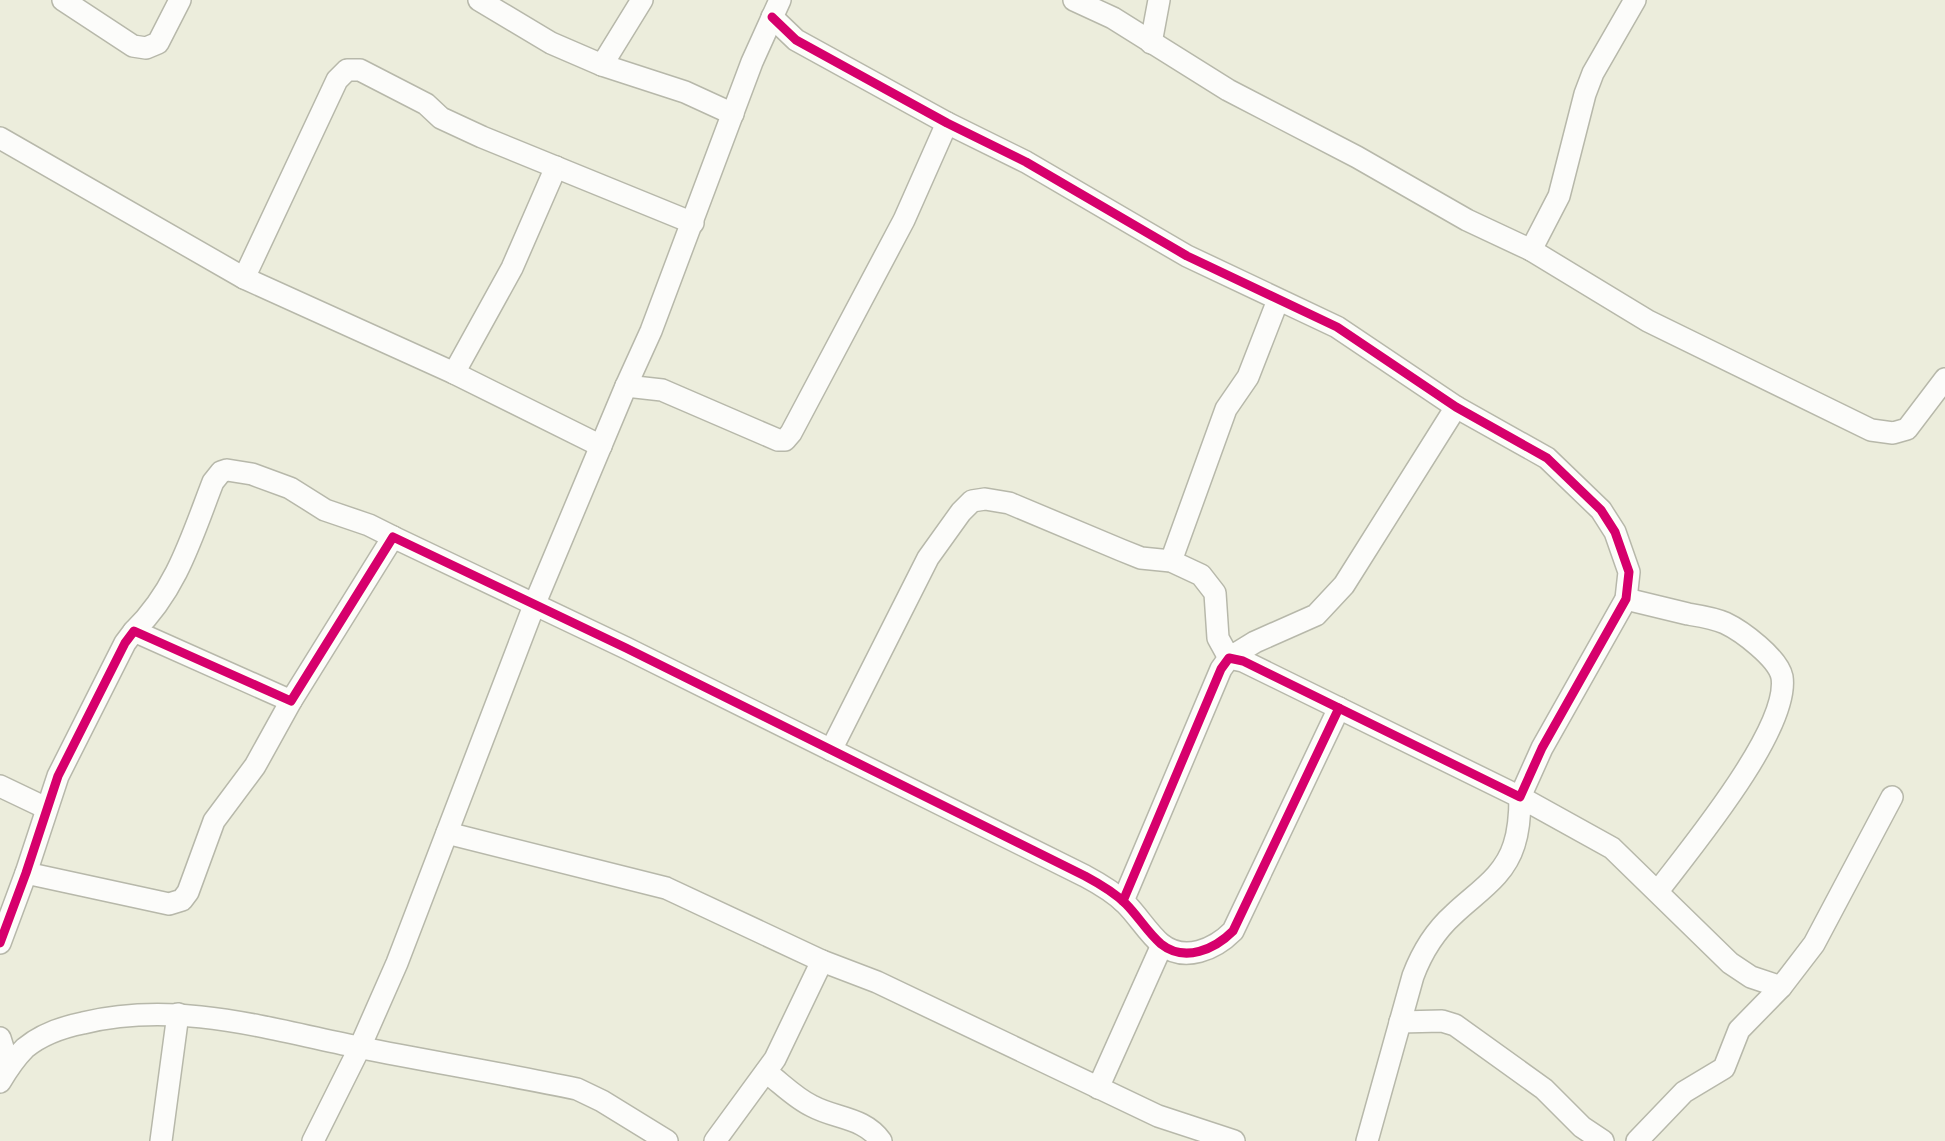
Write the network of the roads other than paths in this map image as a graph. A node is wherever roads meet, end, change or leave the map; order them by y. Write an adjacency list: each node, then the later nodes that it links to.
1 (63, 0): 2 (street)
2 (180, 0)
3 (479, 0): 11 (street)
4 (642, 0): 11 (street)
5 (1074, 0): 8 (street)
6 (1159, 0): 10 (street)
7 (1636, 0): 17 (street)
8 (1101, 5): 10 (street)
9 (776, 9): 12 (street); 13 (street)
10 (1151, 43): 17 (street)
11 (602, 65): 12 (street)
12 (733, 114): 16 (street)
13 (947, 123): 19 (street); 22 (street)
14 (0, 138): 18 (street)
15 (556, 167): 16 (street); 18 (street); 20 (street)
16 (693, 223): 22 (street)
17 (1531, 250): 21 (street)
18 (244, 278): 20 (street)
19 (1278, 300): 23 (street); 26 (street)
20 (454, 373): 24 (street)
21 (1945, 379)
22 (625, 386): 24 (street)
23 (1456, 407): 27 (street); 30 (street)
24 (601, 446): 28 (street)
25 (393, 537): 28 (street); 29 (street); 31 (street)
26 (1171, 561): 30 (street); 33 (street)
27 (1626, 598): 35 (street); 40 (street)
28 (535, 603): 33 (street); 38 (street)
29 (134, 631): 31 (street); 37 (street)
30 (1229, 658): 32 (street); 41 (street)
31 (291, 701): 39 (street)
32 (1339, 708): 35 (street); 43 (street)
33 (831, 750): 41 (street)
34 (0, 786): 37 (street)
35 (1520, 797): 40 (street); 47 (street)
36 (1892, 797): 45 (street)
37 (46, 808): 39 (street)
38 (447, 833): 44 (street); 49 (street)
39 (26, 873): 42 (street)
40 (1658, 891): 45 (street)
41 (1123, 901): 43 (street)
42 (0, 943)
43 (1162, 945): 52 (street)
44 (822, 961): 50 (street); 52 (street)
45 (1781, 987): 61 (street)
46 (178, 1014): 49 (street); 51 (street); 53 (street)
47 (1400, 1022): 59 (street); 60 (street)
48 (0, 1038): 51 (street)
49 (360, 1048): 54 (street); 55 (street)
50 (766, 1072): 56 (street); 57 (street)
51 (5, 1074)
52 (1098, 1088): 58 (street)
53 (161, 1141)
54 (313, 1141)
55 (667, 1141)
56 (715, 1141)
57 (881, 1141)
58 (1234, 1141)
59 (1367, 1141)
60 (1603, 1141)
61 (1637, 1141)

